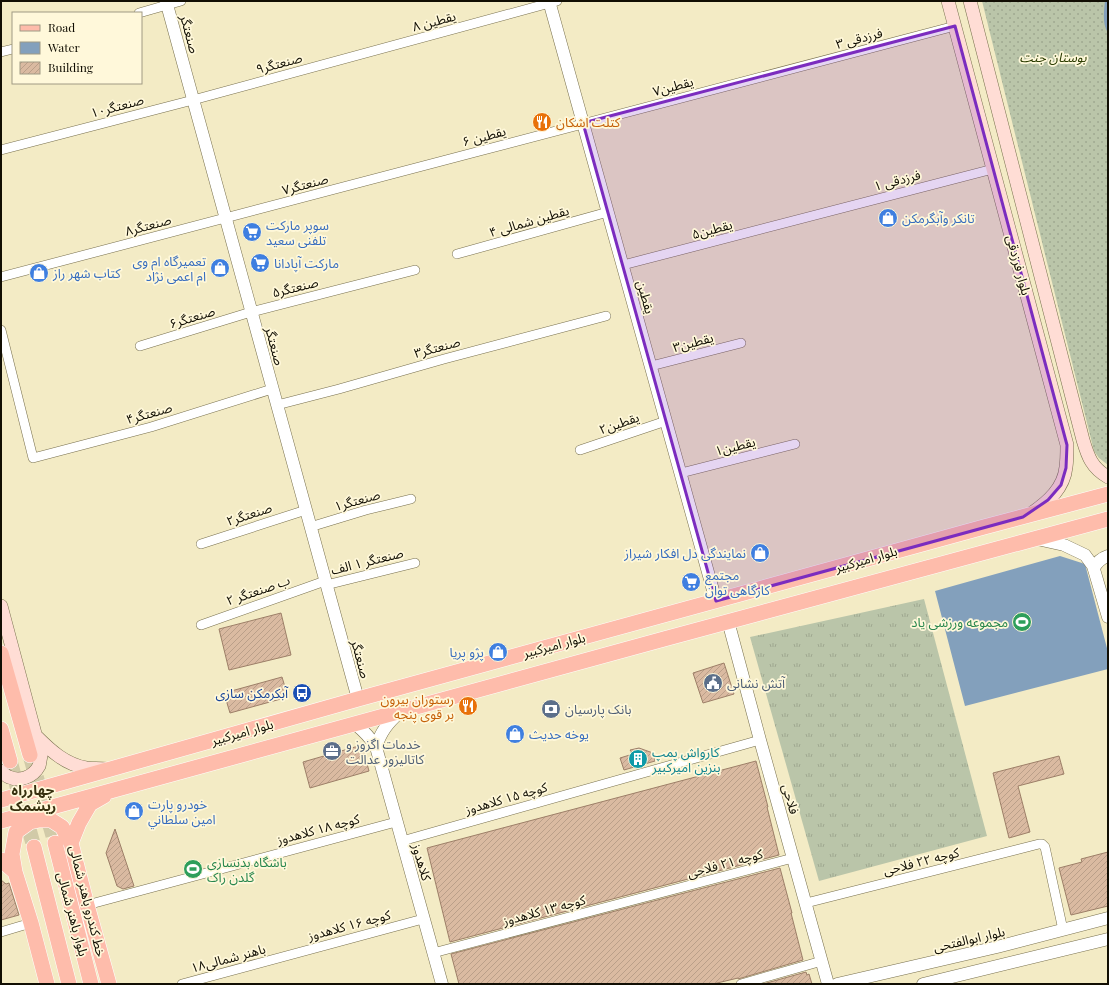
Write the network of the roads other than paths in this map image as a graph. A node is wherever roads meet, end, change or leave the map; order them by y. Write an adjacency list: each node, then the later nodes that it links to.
1 (181, 1): 5 (street)
2 (948, 1): 7 (main road, بلوار فرزدقی)
3 (970, 1): 31 (main road, بلوار فرزدقی)
4 (552, 2): 8 (street, یقطین ۸); 11 (street, یقطین)
5 (167, 3): 6 (street); 10 (street, صنعتگر)
6 (142, 12)
7 (955, 26): 9 (street, فرزدقی ۳); 13 (main road, بلوار فرزدقی)
8 (371, 52): 10 (street, صنعتگر۹)
9 (769, 75): 11 (street, یقطین۷)
10 (193, 100): 12 (street, صنعتگر۱۰); 17 (street, صنعتگر)
11 (583, 123): 14 (street, یقطین ۶); 15 (street, یقطین)
12 (1, 150)
13 (993, 169): 16 (street, فرزدقی ۱); 33 (main road, بلوار فرزدقی)
14 (391, 174): 17 (street, صنعتگر۷)
15 (608, 212): 18 (street, یقطین شمالی ۴); 19 (street, یقطین)
16 (808, 217): 19 (street, یقطین۵)
17 (226, 218): 21 (street, صنعتگر۸); 22 (street, صنعتگر)
18 (457, 254)
19 (623, 265): 27 (street, یقطین)
20 (415, 270): 22 (street, صنعتگر۵)
21 (1, 277)
22 (251, 312): 26 (street, صنعتگر۶); 28 (street, صنعتگر)
23 (606, 316): 29 (street, صنعتگر۳)
24 (1, 330): 28 (street, صنعتگر۴)
25 (741, 343): 27 (street, یقطین۳)
26 (140, 346)
27 (651, 366): 30 (street, یقطین)
28 (272, 389): 29 (street, صنعتگر)
29 (277, 404): 39 (street, صنعتگر)
30 (666, 421): 34 (street, یقطین۲); 35 (street, یقطین)
31 (1083, 440): 33 (main road); 36 (main road, بلوار فرزدقی)
32 (795, 444): 35 (street, یقطین۱)
33 (1067, 445): 40 (main road, بلوار فرزدقی)
34 (580, 450)
35 (681, 473): 49 (street, یقطین)
36 (1108, 477)
37 (1108, 494): 40 (main road, بلوار امیرکبیر)
38 (411, 499): 42 (street, صنعتگر۱)
39 (306, 510): 42 (street, صنعتگر); 44 (street, صنعتگر۲)
40 (1027, 516): 49 (main road, بلوار امیرکبیر)
41 (1108, 519): 43 (main road, بلوار امیرکبیر)
42 (310, 527): 48 (street, صنعتگر)
43 (1037, 538): 47 (street); 52 (main road, بلوار امیرکبیر)
44 (201, 544)
45 (1108, 556): 47 (street)
46 (415, 563): 48 (street, صنعتگر ۱ الف)
47 (1094, 568): 51 (street)
48 (326, 583): 53 (street, ۲ ب صنعتگر); 55 (street, صنعتگر)
49 (716, 601): 55 (main road, بلوار امیرکبیر)
50 (1, 606): 59 (main road)
51 (1108, 617)
52 (728, 621): 56 (main road, بلوار امیرکبیر); 61 (street, فلاحی)
53 (201, 625)
54 (1, 653): 63 (main road)
55 (358, 699): 60 (main road, بلوار امیرکبیر)
56 (400, 712): 57 (main road, بلوار امیرکبیر); 62 (street)
57 (355, 724): 62 (street, کلاهدوز); 64 (main road, بلوار امیرکبیر)
58 (1, 729): 65 (main road)
59 (36, 736): 65 (main road); 66 (main road)
60 (222, 738): 64 (main road); 66 (main road, بلوار امیرکبیر)
61 (760, 740): 71 (street, کوچه ۱۵ کلاهدوز); 75 (street, فلاحی)
62 (376, 747): 70 (street, کلاهدوز)
63 (30, 755)
64 (227, 759): 67 (main road, بلوار امیرکبیر)
65 (5, 766)
66 (113, 769): 68 (main road, بلوار امیرکبیر)
67 (117, 788): 69 (main road, بلوار امیرکبیر); 73 (main road, خط کندرو باهنر شمالی)
68 (1, 800)
69 (1, 821)
70 (396, 822): 71 (street, کلاهدوز); 80 (street, کوچه ۱۸ کلاهدوز)
71 (402, 841): 82 (street, کلاهدوز)
72 (54, 843): 94 (main road, بلوار باهنر شمالی)
73 (71, 843): 77 (main road); 80 (main road, خط کندرو باهنر شمالی)
74 (34, 847): 93 (main road, بلوار باهنر شمالی)
75 (794, 858): 78 (street, کوچه ۲۱ فلاحی); 79 (street, فلاحی)
76 (1, 860): 77 (main road)
77 (15, 872): 83 (main road)
78 (662, 892): 88 (street, کوچه ۱۳ کلاهدوز)
79 (806, 903): 84 (street, کوچه ۲۲ فلاحی); 90 (street, فلاحی)
80 (87, 905): 95 (main road, خط کندرو باهنر شمالی)
81 (1108, 918): 84 (street, بلوار ابوالفتحی)
82 (423, 919): 88 (street, کلاهدوز); 89 (street, کوچه ۱۶ کلاهدوز)
83 (31, 923): 85 (street); 92 (main road)
84 (1063, 930): 87 (street, بلوار ابوالفتحی)
85 (1, 932)
86 (1108, 939): 91 (street)
87 (996, 947): 91 (street); 100 (street, بلوار ابوالفتحی)
88 (433, 953): 97 (street, کلاهدوز)
89 (280, 957): 96 (street, باهنر شمالی۱۸)
90 (822, 961): 98 (street); 99 (street, فلاحی)
91 (1002, 965): 101 (street)
92 (47, 984)
93 (69, 984)
94 (91, 984)
95 (109, 984)
96 (182, 984)
97 (442, 984)
98 (741, 984)
99 (828, 984)
100 (837, 984)
101 (923, 984)

